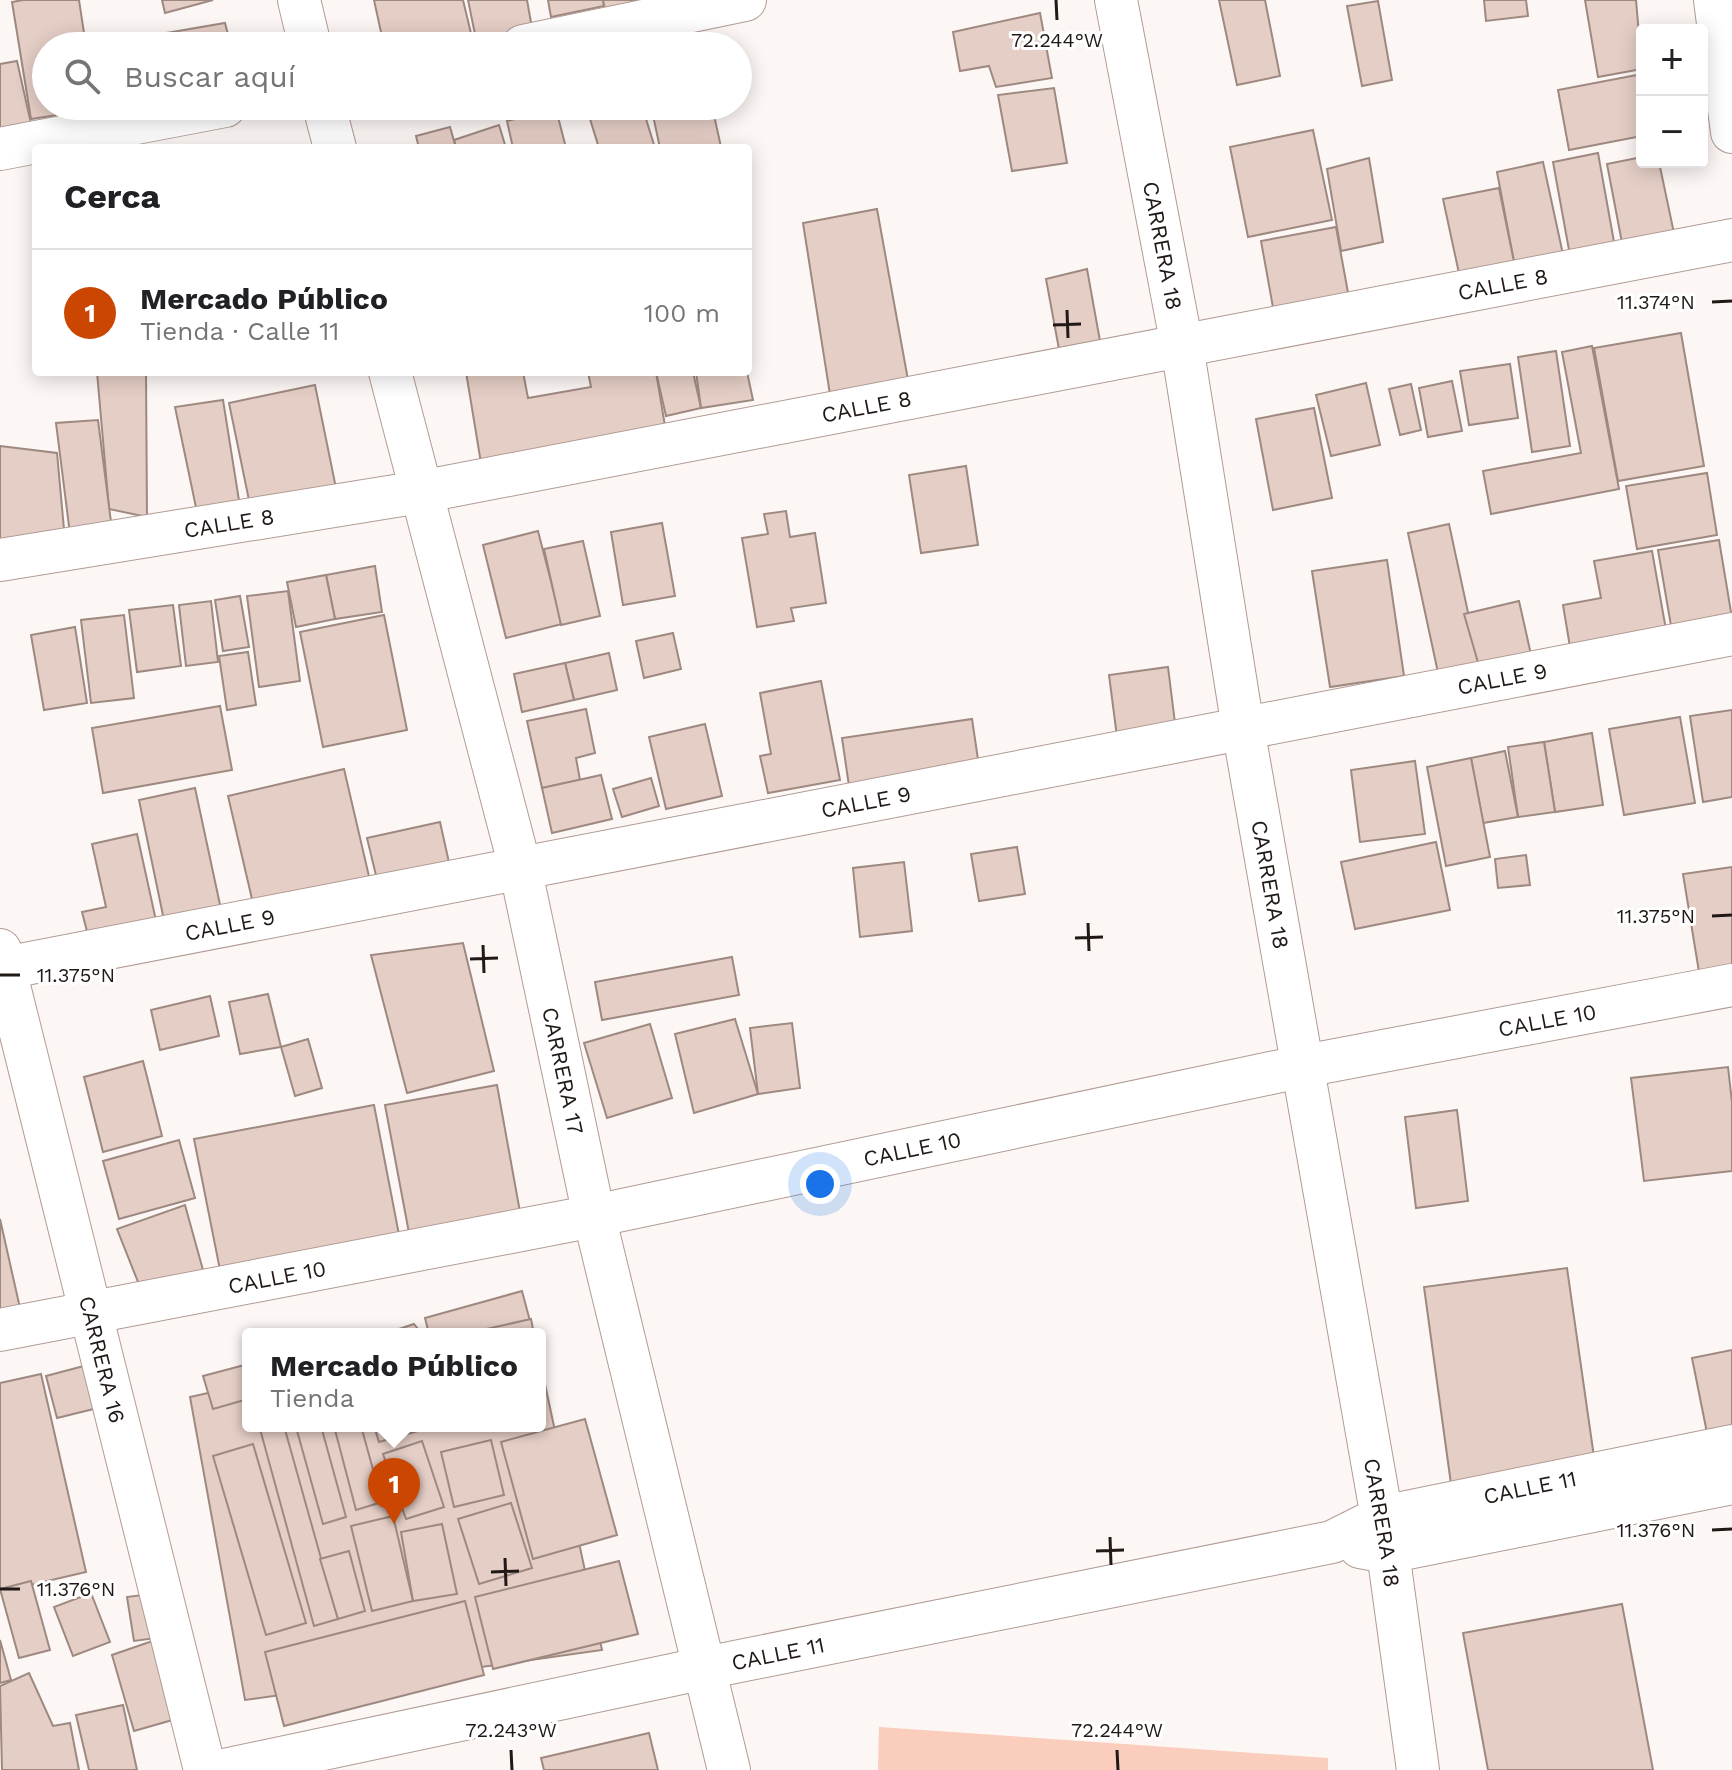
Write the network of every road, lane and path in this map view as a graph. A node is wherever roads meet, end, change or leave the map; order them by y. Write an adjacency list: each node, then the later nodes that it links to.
1 (299, 0): 5 (street)
2 (745, 0): 6 (street)
3 (1116, 0): 13 (street, CARRERA 18)
4 (1715, 0): 9 (street)
5 (307, 32)
6 (591, 32)
7 (152, 120): 11 (street)
8 (328, 120): 10 (street)
9 (1732, 132)
10 (334, 144)
11 (0, 149)
12 (1732, 240): 13 (street, CALLE 8)
13 (1182, 346): 15 (street, CALLE 8); 18 (street, CARRERA 18)
14 (391, 376): 15 (street, CARRERA 17)
15 (420, 492): 16 (street, CALLE 8); 19 (street, CARRERA 17)
16 (0, 560)
17 (1732, 634): 18 (street, CALLE 9)
18 (1243, 728): 19 (street, CALLE 9); 22 (street, CARRERA 18)
19 (520, 867): 20 (street, CALLE 9); 23 (street, CARRERA 17)
20 (2, 962): 24 (street, CARRERA 16)
21 (1732, 985): 22 (street, CALLE 10)
22 (1304, 1066): 23 (street, CALLE 10); 28 (street, CARRERA 18)
23 (594, 1216): 24 (street, CALLE 10); 29 (street, CARRERA 17)
24 (89, 1314): 25 (street, CALLE 10); 30 (street, CARRERA 16)
25 (0, 1330)
26 (1732, 1446): 28 (street, CALLE 11)
27 (1732, 1483): 28 (street, CALLE 11)
28 (1385, 1535): 29 (street, CALLE 11); 33 (street, CARRERA 18)
29 (705, 1668): 31 (street, CALLE 11); 32 (street, CARRERA 17)
30 (205, 1770)
31 (224, 1770)
32 (729, 1770)
33 (1418, 1770)

